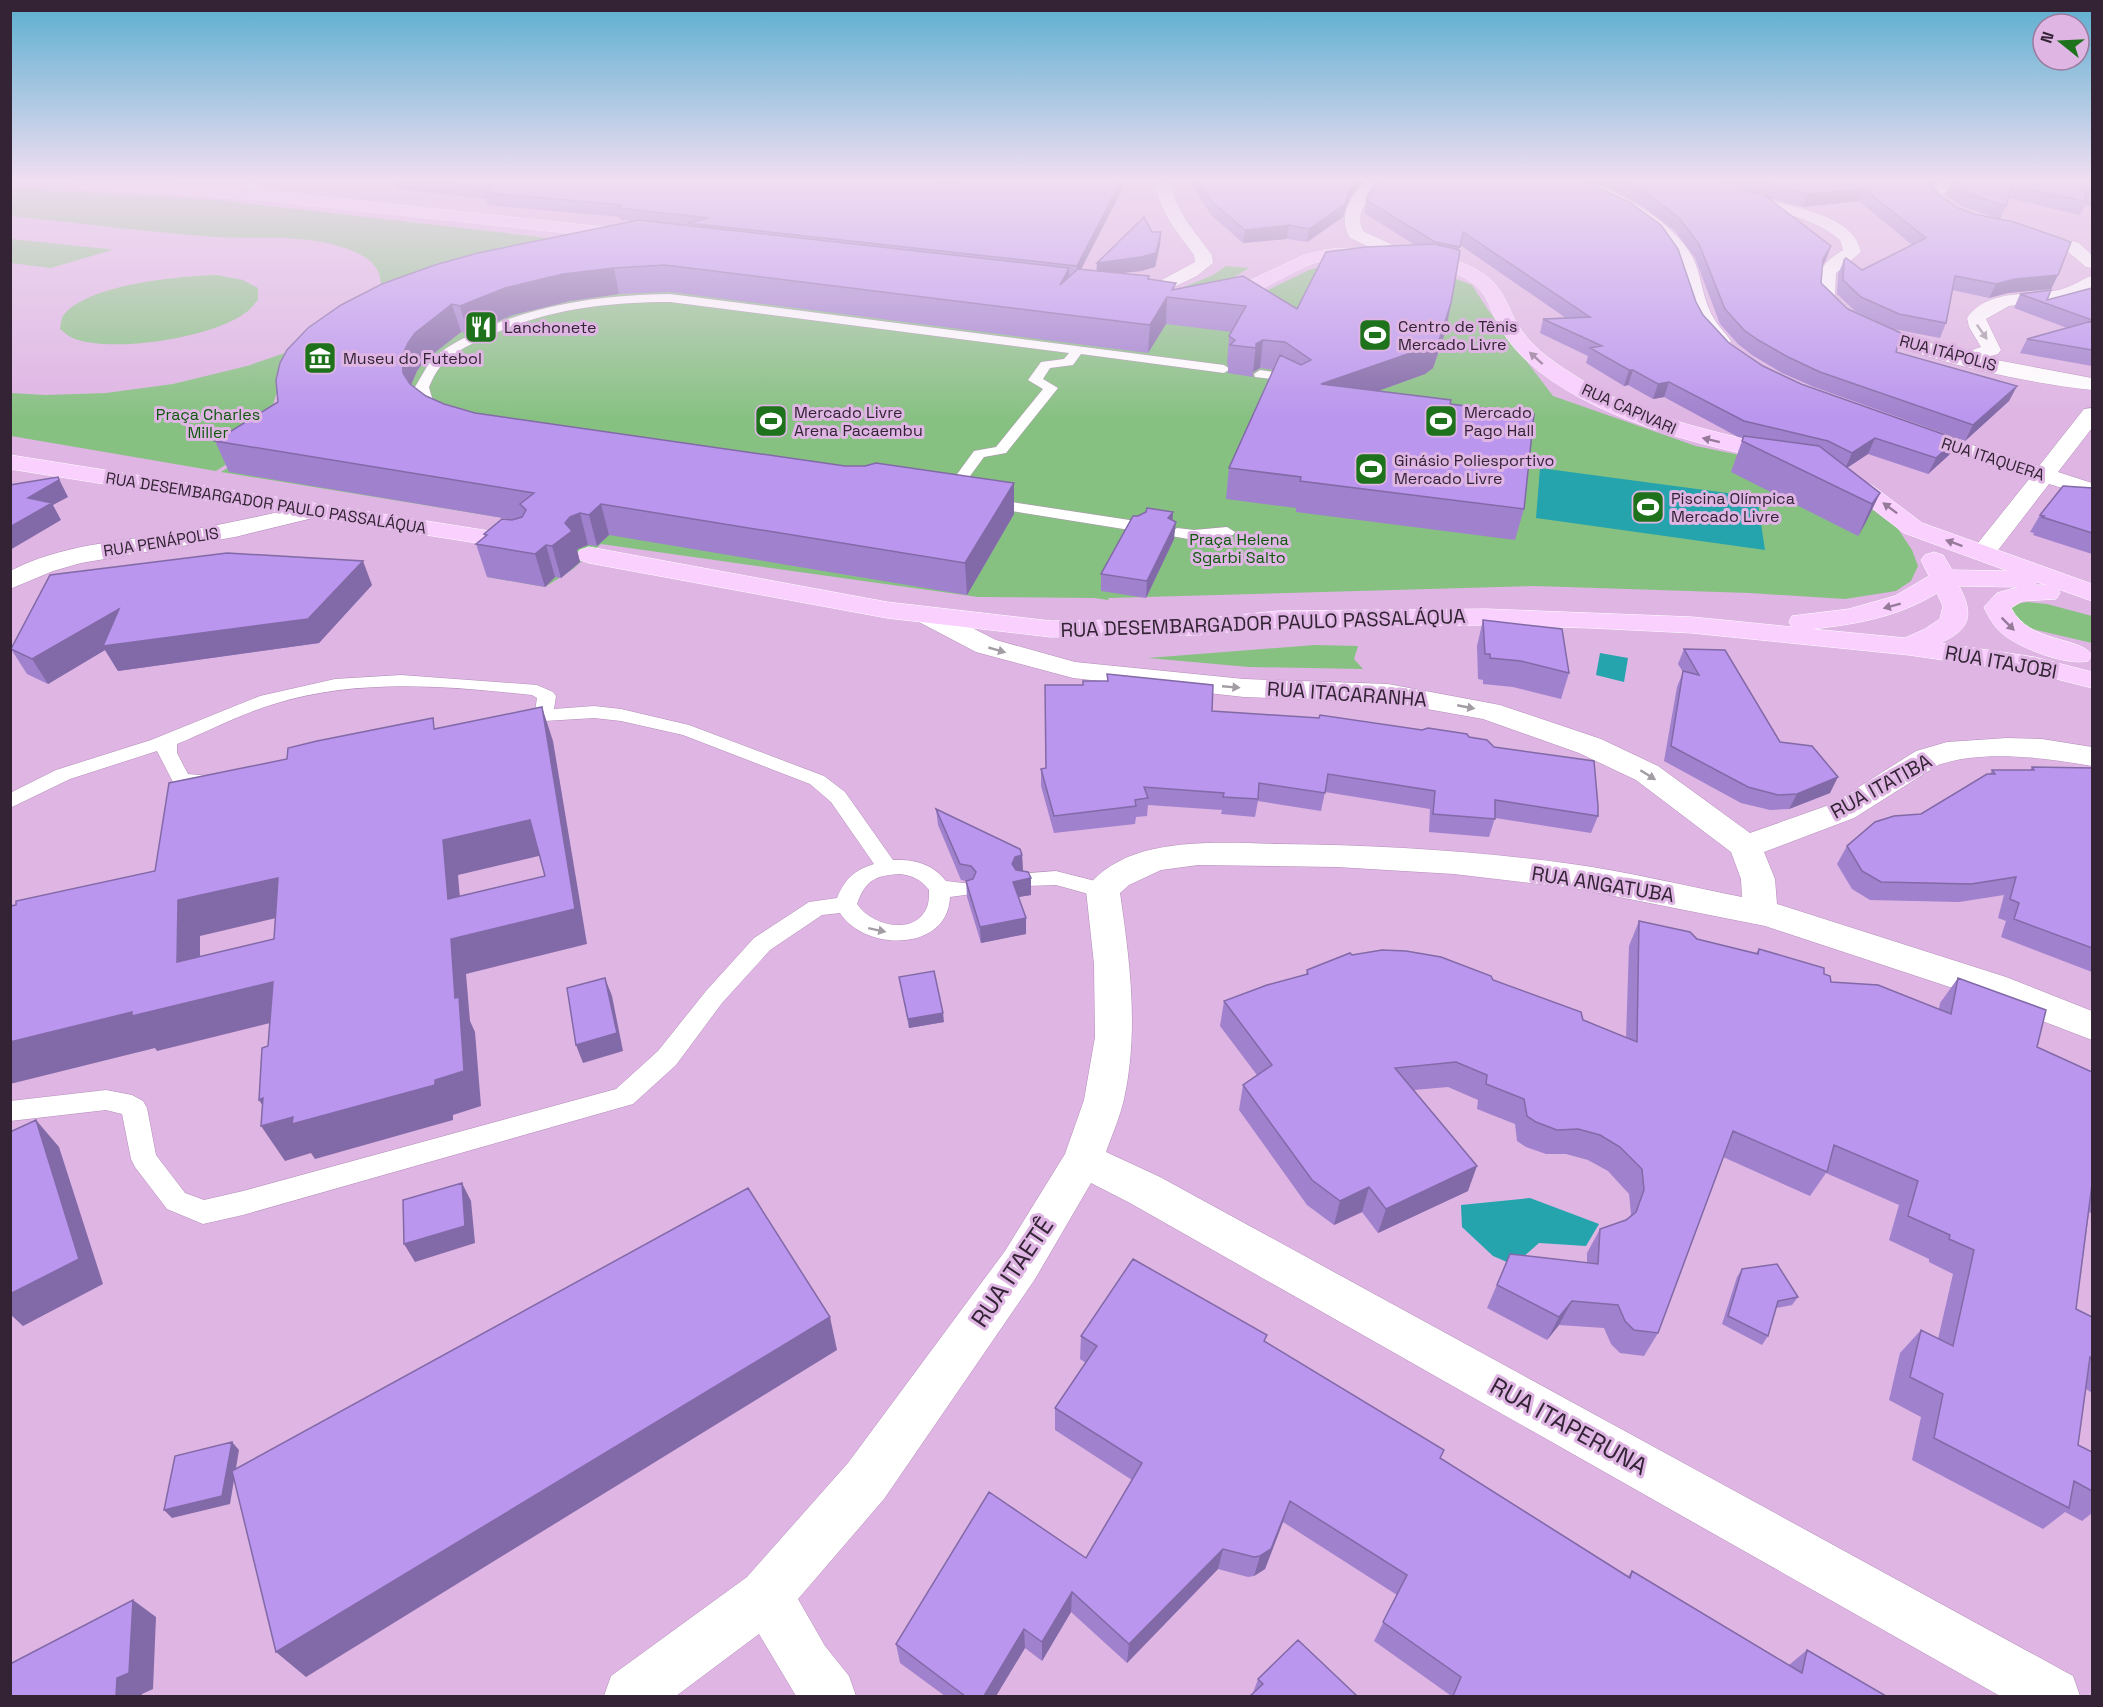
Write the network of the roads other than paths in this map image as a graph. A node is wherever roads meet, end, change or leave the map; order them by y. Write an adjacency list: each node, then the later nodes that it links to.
1 (1203, 259): 7 (street)
2 (1306, 259): 9 (main road, RUA CAPIVARI)
3 (1419, 259): 25 (main road, RUA CAPIVARI, one-way to 3)
4 (1684, 259): 11 (street)
5 (1844, 259): 12 (street, RUA ITÁPOLIS)
6 (2092, 281): 12 (street, one-way to 12)
7 (1140, 288): 8 (main road)
8 (1173, 297)
9 (1192, 299)
10 (1077, 351): 13 (lane); 18 (lane); 24 (lane)
11 (1736, 355)
12 (1964, 359): 15 (street, RUA ITÁPOLIS)
13 (1224, 369)
14 (1260, 374): 16 (lane)
15 (2092, 384)
16 (1298, 388)
17 (2092, 414): 21 (street)
18 (450, 424)
19 (1889, 425): 21 (street, RUA ITAQUERA)
20 (10, 462): 23 (main road, RUA DESEMBARGADOR PAULO PASSALÁQUA)
21 (2043, 475): 22 (street, RUA ITAQUERA); 29 (street)
22 (2092, 490)
23 (313, 511): 28 (main road, RUA DESEMBARGADOR PAULO PASSALÁQUA); 32 (street, RUA PENÁPOLIS)
24 (1136, 526)
25 (1913, 528): 29 (main road, RUA CAPIVARI, one-way to 25); 31 (main road)
26 (1227, 532): 27 (lane)
27 (1177, 533)
28 (521, 543)
29 (1983, 553): 33 (main road, RUA CAPIVARI)
30 (589, 555): 35 (main road, RUA DESEMBARGADOR PAULO PASSALÁQUA)
31 (1943, 578): 33 (main road); 36 (main road, RUA DESEMBARGADOR PAULO PASSALÁQUA, one-way to 36); 37 (main road)
32 (10, 581)
33 (2081, 589)
34 (2092, 603): 38 (main road, one-way to 38)
35 (926, 615): 36 (main road, RUA DESEMBARGADOR PAULO PASSALÁQUA); 46 (street, RUA ITACARANHA, one-way to 46)
36 (1692, 626): 37 (main road, RUA DESEMBARGADOR PAULO PASSALÁQUA)
37 (1909, 646): 39 (main road, RUA ITAJOBI)
38 (2092, 660)
39 (2092, 680)
40 (544, 715): 41 (lane); 42 (lane); 47 (lane)
41 (501, 723)
42 (167, 740): 44 (lane); 45 (lane)
43 (2092, 756): 46 (street, RUA ITATIBA)
44 (229, 778)
45 (10, 802)
46 (1745, 847): 53 (street, RUA ITACARANHA)
47 (887, 867): 49 (lane); 52 (lane)
48 (1025, 879): 51 (lane)
49 (940, 889): 50 (lane); 52 (lane, one-way to 49)
50 (964, 889)
51 (1103, 890): 53 (street, RUA ANGATUBA); 56 (street, RUA ITAETÊ)
52 (846, 905): 55 (lane)
53 (1761, 913): 54 (street, RUA ANGATUBA)
54 (2092, 1026)
55 (10, 1111)
56 (1083, 1160): 57 (street, RUA ITAETÊ); 61 (street, RUA ITAPERUNA)
57 (766, 1596): 58 (street, RUA ITAETÊ); 60 (street)
58 (678, 1677): 59 (street, RUA ITAETÊ)
59 (631, 1696)
60 (829, 1696)
61 (2053, 1696)

